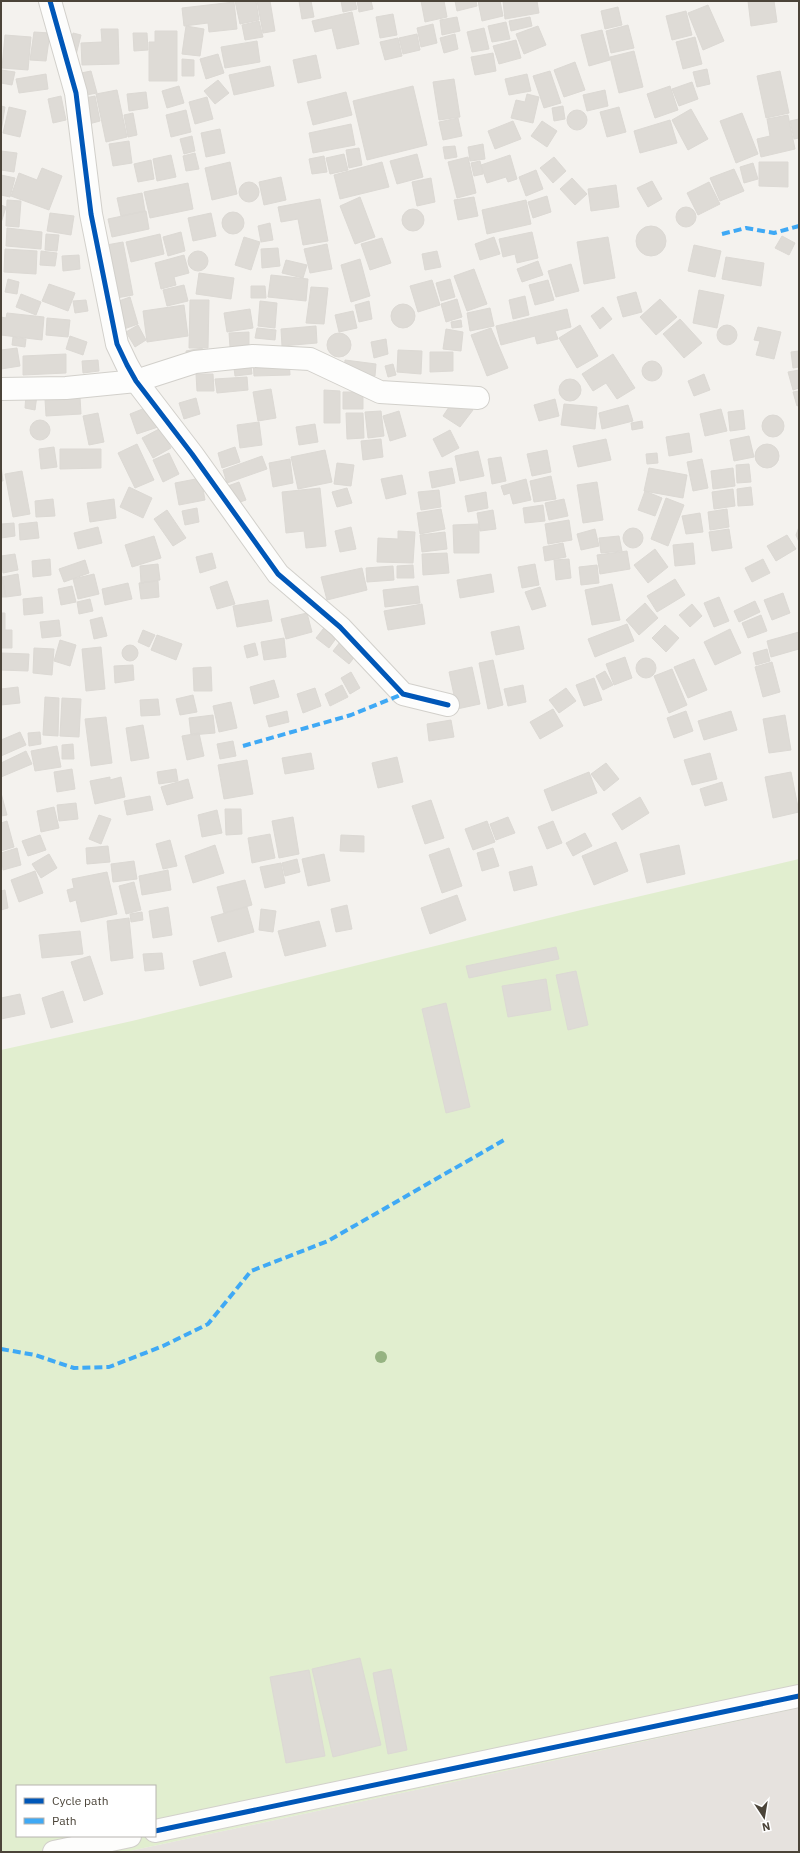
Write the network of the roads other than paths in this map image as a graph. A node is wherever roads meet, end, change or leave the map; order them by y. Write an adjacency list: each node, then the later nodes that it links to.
1 (50, 1): 2 (street)
2 (136, 381): 3 (street); 4 (street); 5 (street)
3 (1, 389)
4 (478, 398)
5 (448, 705)
6 (799, 1696): 7 (street)
7 (156, 1831)
8 (125, 1837): 9 (street)
9 (54, 1852)

